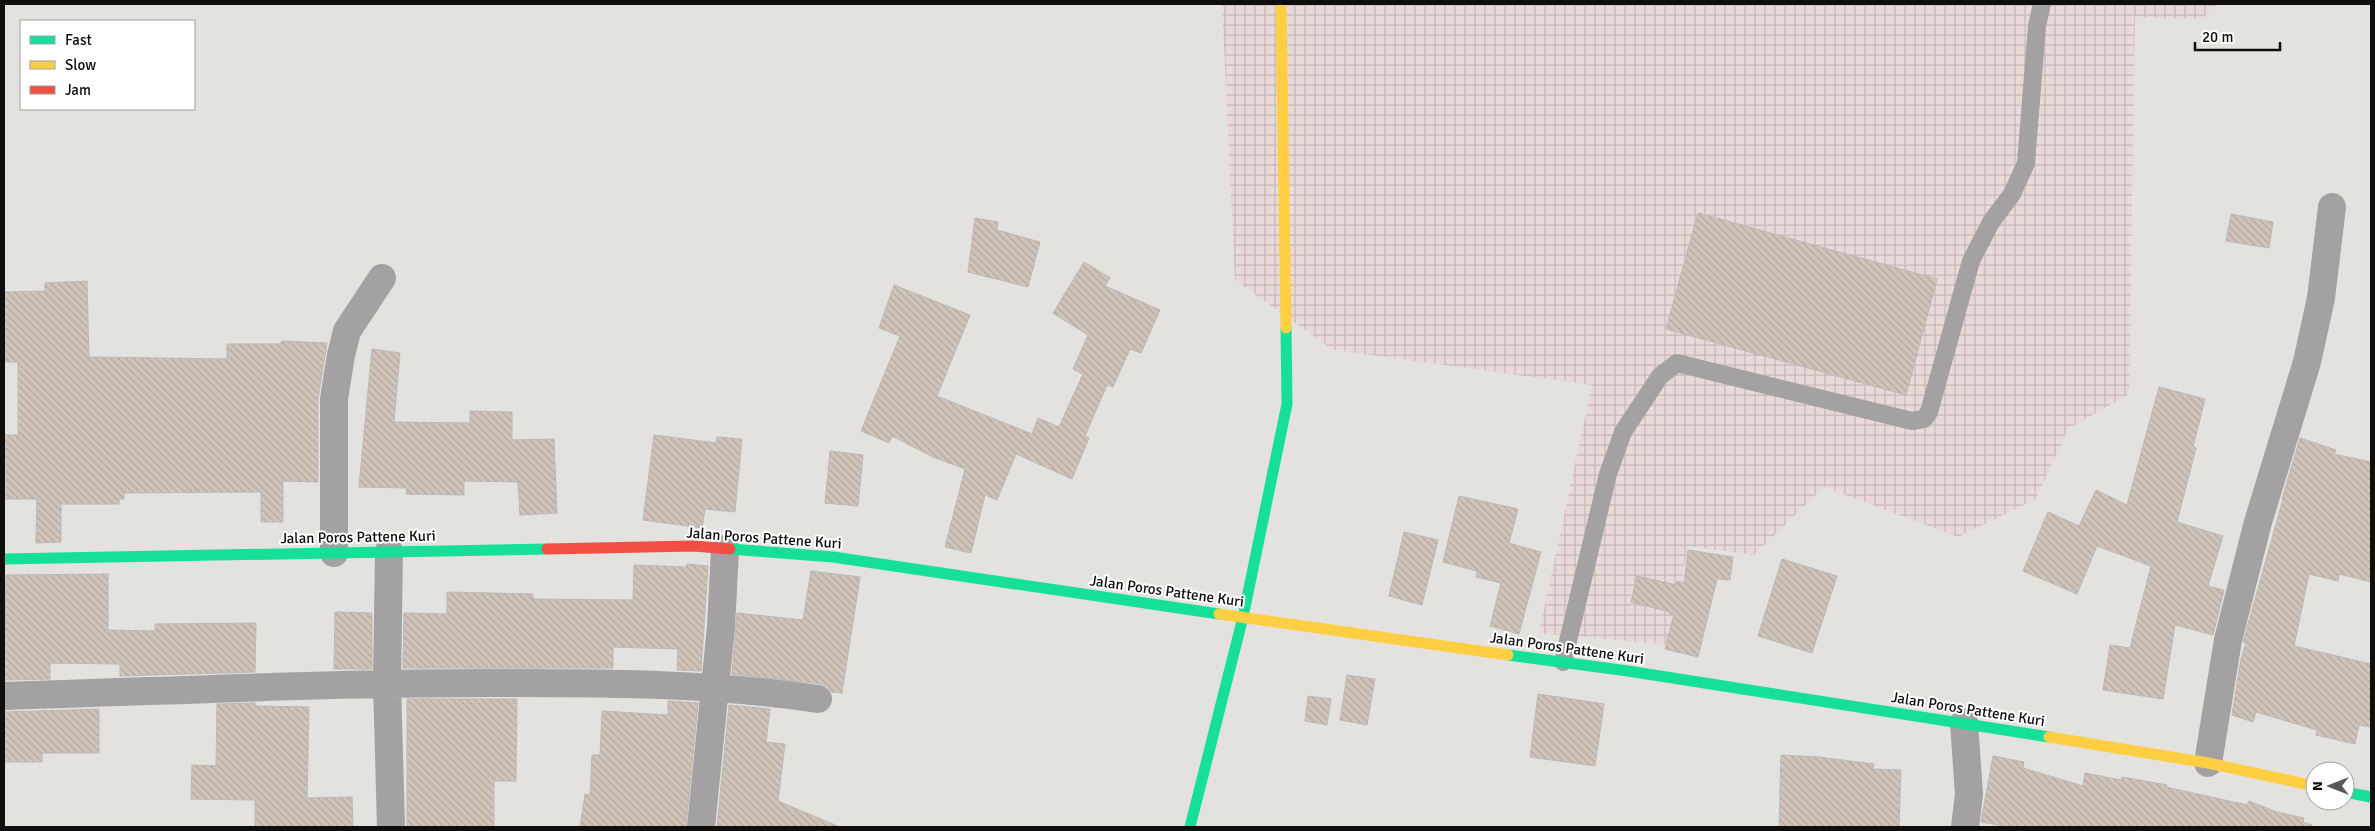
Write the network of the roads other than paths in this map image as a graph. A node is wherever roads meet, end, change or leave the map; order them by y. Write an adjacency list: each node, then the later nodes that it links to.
1 (1281, 4): 9 (street)
2 (2042, 4): 10 (lane)
3 (2332, 207): 16 (street)
4 (382, 278): 7 (street)
5 (725, 548): 6 (street, Jalan Poros Pattene Kuri); 9 (street, Jalan Poros Pattene Kuri); 12 (street)
6 (390, 551): 7 (street, Jalan Poros Pattene Kuri); 11 (street)
7 (334, 553): 8 (street, Jalan Poros Pattene Kuri)
8 (4, 559)
9 (1243, 617): 10 (street, Jalan Poros Pattene Kuri); 22 (street)
10 (1563, 662): 15 (street, Jalan Poros Pattene Kuri)
11 (387, 682): 12 (street); 13 (street); 20 (street)
12 (714, 690): 14 (street); 21 (street)
13 (4, 696)
14 (818, 699)
15 (1964, 723): 16 (street, Jalan Poros Pattene Kuri); 23 (street)
16 (2208, 763): 17 (street, Jalan Poros Pattene Kuri)
17 (2305, 784)
18 (2355, 794): 19 (street)
19 (2371, 797)
20 (391, 827)
21 (700, 827)
22 (1190, 827)
23 (1965, 827)

